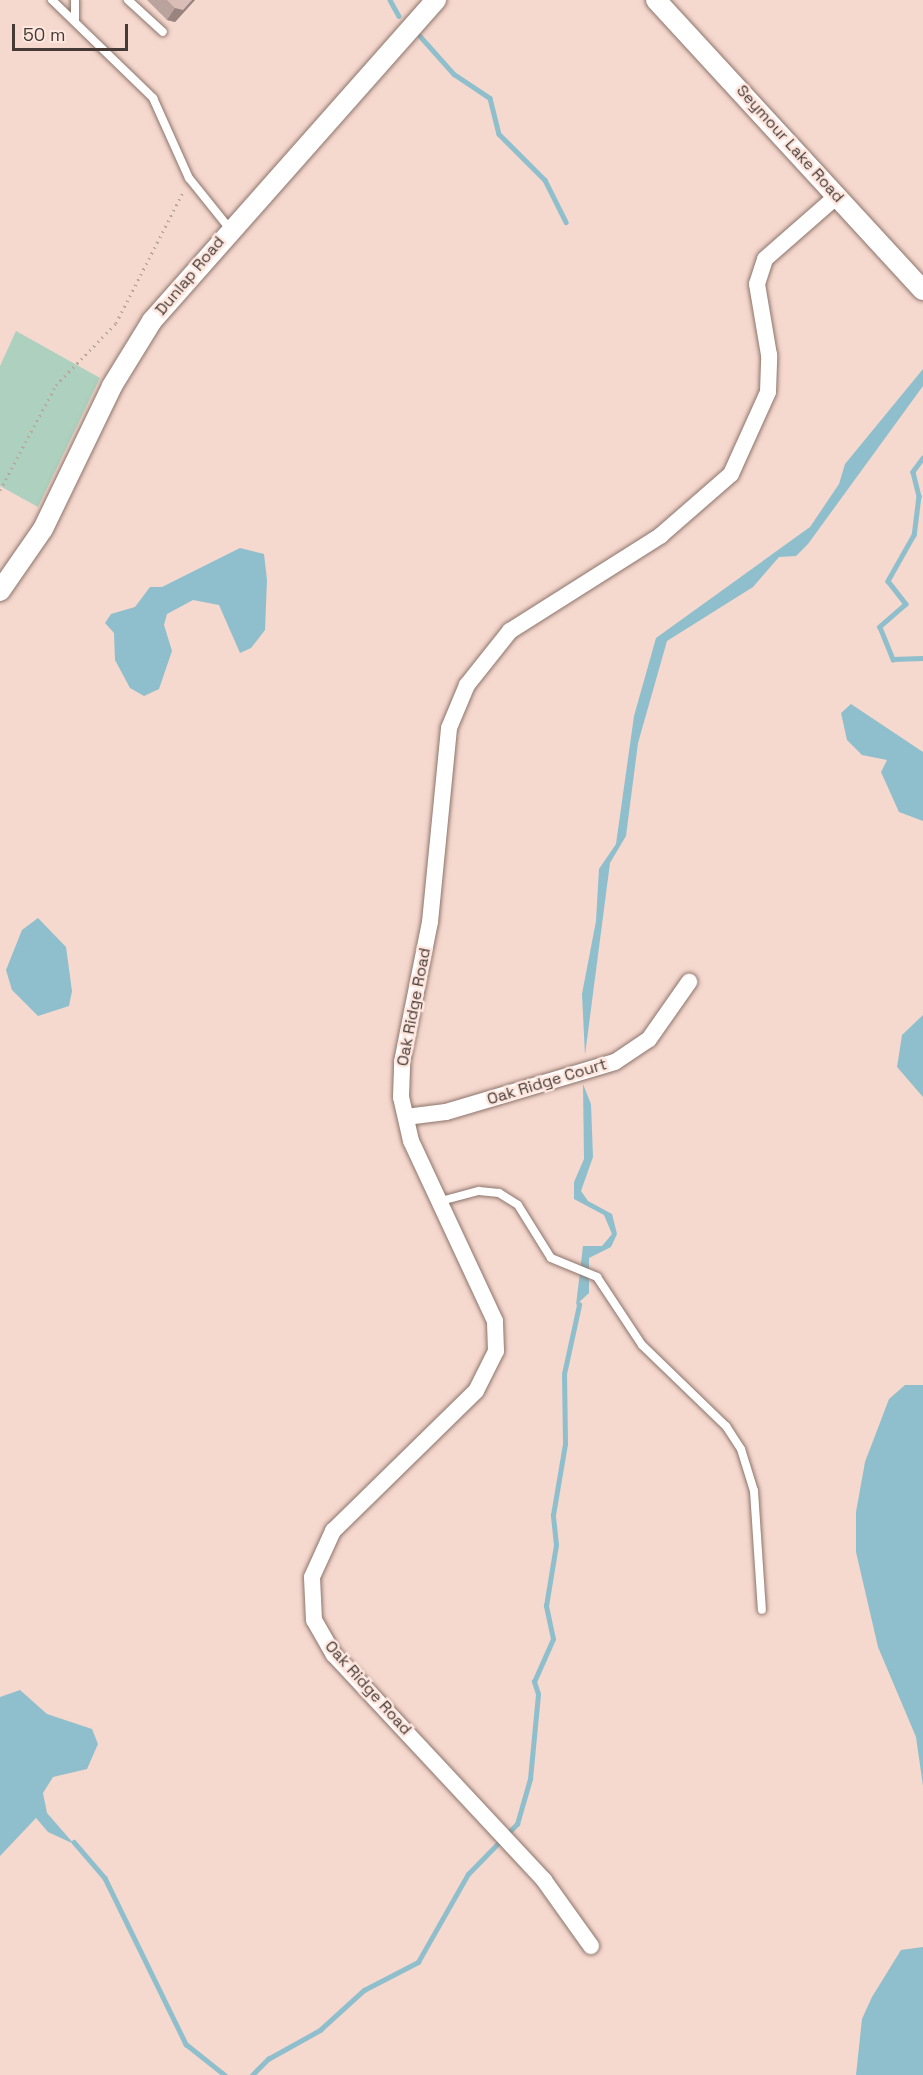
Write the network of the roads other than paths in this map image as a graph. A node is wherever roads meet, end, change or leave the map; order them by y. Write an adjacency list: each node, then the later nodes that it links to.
1 (52, 0): 6 (lane)
2 (75, 0): 6 (lane)
3 (128, 0): 7 (lane)
4 (436, 0): 9 (street, Dunlap Road)
5 (656, 0): 8 (street, Seymour Lake Road)
6 (76, 22): 9 (lane)
7 (163, 32)
8 (837, 196): 10 (street, Seymour Lake Road); 13 (street, Oak Ridge Road)
9 (230, 229): 11 (street, Dunlap Road)
10 (923, 290)
11 (0, 591)
12 (689, 982): 13 (street, Oak Ridge Court)
13 (406, 1117): 14 (street, Oak Ridge Road)
14 (441, 1201): 15 (lane); 16 (street, Oak Ridge Road)
15 (762, 1610)
16 (591, 1946)

